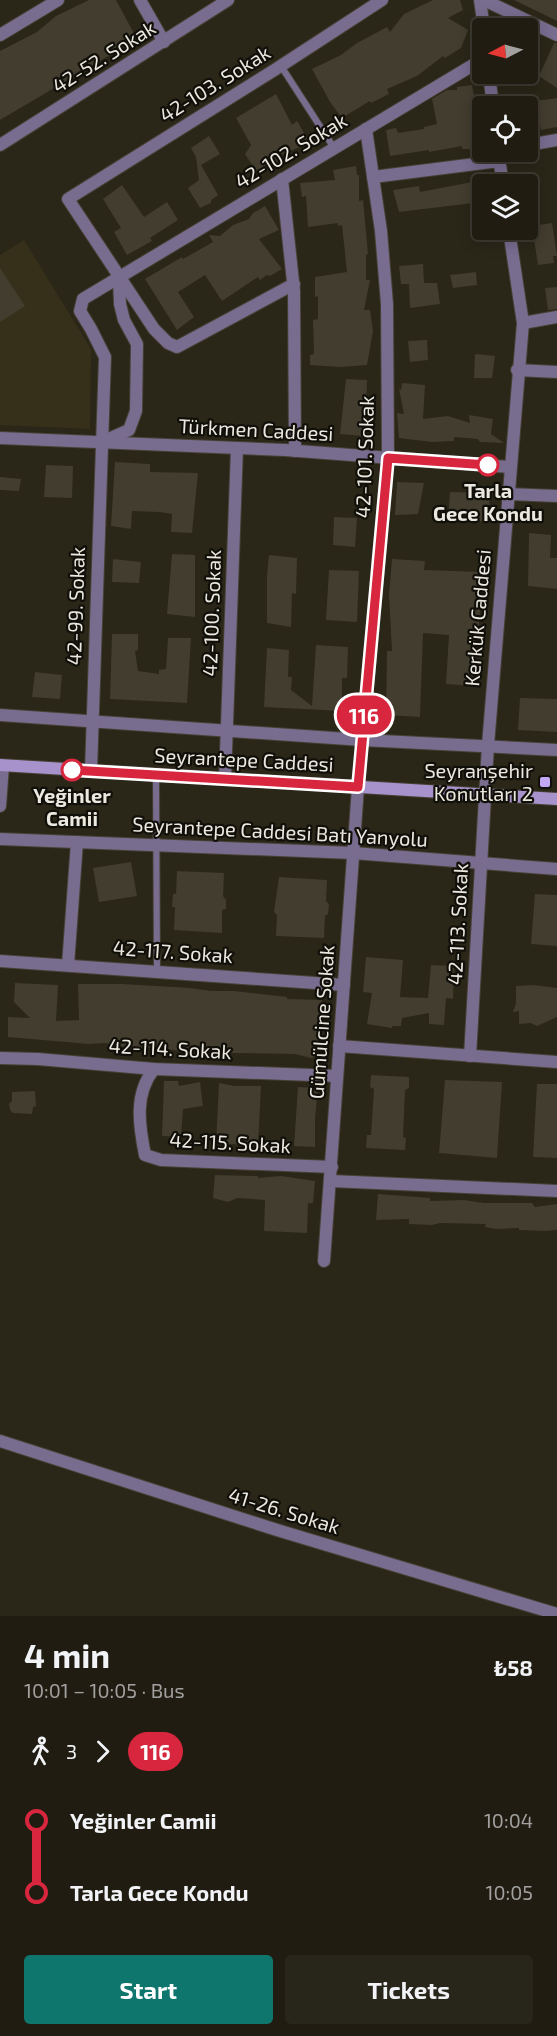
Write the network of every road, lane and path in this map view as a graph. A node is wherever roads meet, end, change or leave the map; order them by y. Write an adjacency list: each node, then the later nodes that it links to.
1 (58, 0): 7 (street)
2 (140, 0): 9 (street)
3 (228, 0): 9 (street, 42-52. Sokak)
4 (382, 0): 10 (street, 42-103. Sokak)
5 (482, 0): 6 (street); 8 (street)
6 (483, 18)
7 (0, 34)
8 (557, 35)
9 (164, 42): 15 (street, 42-52. Sokak)
10 (281, 66): 16 (lane); 21 (street, 42-103. Sokak)
11 (472, 66): 12 (street, 42-102. Sokak)
12 (366, 129): 16 (street, 42-102. Sokak); 18 (street, 42-101. Sokak)
13 (557, 140): 14 (street)
14 (538, 143)
15 (0, 145)
16 (334, 148): 19 (street, 42-102. Sokak)
17 (472, 160): 18 (street)
18 (373, 177): 31 (street, 42-101. Sokak)
19 (282, 179): 21 (street, 42-102. Sokak); 22 (street)
20 (511, 240): 24 (street, Kerkük Caddesi)
21 (119, 277): 22 (street); 28 (street); 28 (street, 42-99. Sokak)
22 (294, 284): 30 (street)
23 (557, 317): 24 (street)
24 (523, 323): 25 (street, Kerkük Caddesi)
25 (518, 369): 26 (street); 32 (street, Kerkük Caddesi)
26 (557, 372)
27 (0, 438): 28 (street, Türkmen Caddesi)
28 (101, 442): 29 (street, Türkmen Caddesi); 36 (street, 42-99. Sokak)
29 (237, 448): 30 (street, Türkmen Caddesi); 37 (street, 42-100. Sokak)
30 (295, 451): 31 (street, Türkmen Caddesi)
31 (388, 458): 32 (street, Türkmen Caddesi); 38 (street, 42-101. Sokak)
32 (510, 467): 33 (street, Kerkük Caddesi)
33 (508, 494): 34 (street); 39 (street, Kerkük Caddesi)
34 (557, 496)
35 (0, 715): 36 (street)
36 (92, 722): 37 (street); 42 (street, 42-99. Sokak)
37 (226, 732): 38 (street); 44 (street, 42-100. Sokak)
38 (362, 741): 39 (street); 45 (street, 42-101. Sokak)
39 (488, 745): 40 (street); 46 (street, Kerkük Caddesi)
40 (557, 750)
41 (1, 766): 42 (street, Seyrantepe Caddesi); 48 (street)
42 (91, 771): 43 (street, Seyrantepe Caddesi)
43 (156, 775): 44 (street, Seyrantepe Caddesi); 51 (lane)
44 (225, 779): 45 (street, Seyrantepe Caddesi)
45 (358, 787): 46 (street, Seyrantepe Caddesi); 52 (street, Gümülcine Sokak)
46 (486, 794): 47 (street, Seyrantepe Caddesi); 53 (street, 42-113. Sokak)
47 (557, 799)
48 (0, 806)
49 (0, 839): 50 (street, Seyrantepe Caddesi Batı Yanyolu)
50 (77, 842): 51 (street, Seyrantepe Caddesi Batı Yanyolu); 56 (street)
51 (157, 845): 52 (street, Seyrantepe Caddesi Batı Yanyolu); 57 (lane)
52 (353, 853): 53 (street, Seyrantepe Caddesi Batı Yanyolu); 58 (street, Gümülcine Sokak)
53 (481, 864): 54 (street, Seyrantepe Caddesi Batı Yanyolu); 60 (street, 42-113. Sokak)
54 (557, 869)
55 (0, 960): 56 (street, 42-117. Sokak)
56 (68, 965): 57 (street, 42-117. Sokak)
57 (158, 970): 58 (street, 42-117. Sokak)
58 (344, 985): 59 (street, Gümülcine Sokak)
59 (339, 1046): 60 (street); 64 (street, Gümülcine Sokak)
60 (470, 1056): 62 (street)
61 (0, 1058): 63 (street, 42-114. Sokak)
62 (557, 1062)
63 (154, 1069): 64 (street, 42-114. Sokak); 65 (street, 42-115. Sokak)
64 (337, 1076): 65 (street, Gümülcine Sokak)
65 (332, 1167): 66 (street, Gümülcine Sokak)
66 (331, 1181): 67 (street); 68 (street, Gümülcine Sokak)
67 (557, 1191)
68 (324, 1261)
69 (0, 1441): 70 (street, 41-26. Sokak)
70 (557, 1614)

